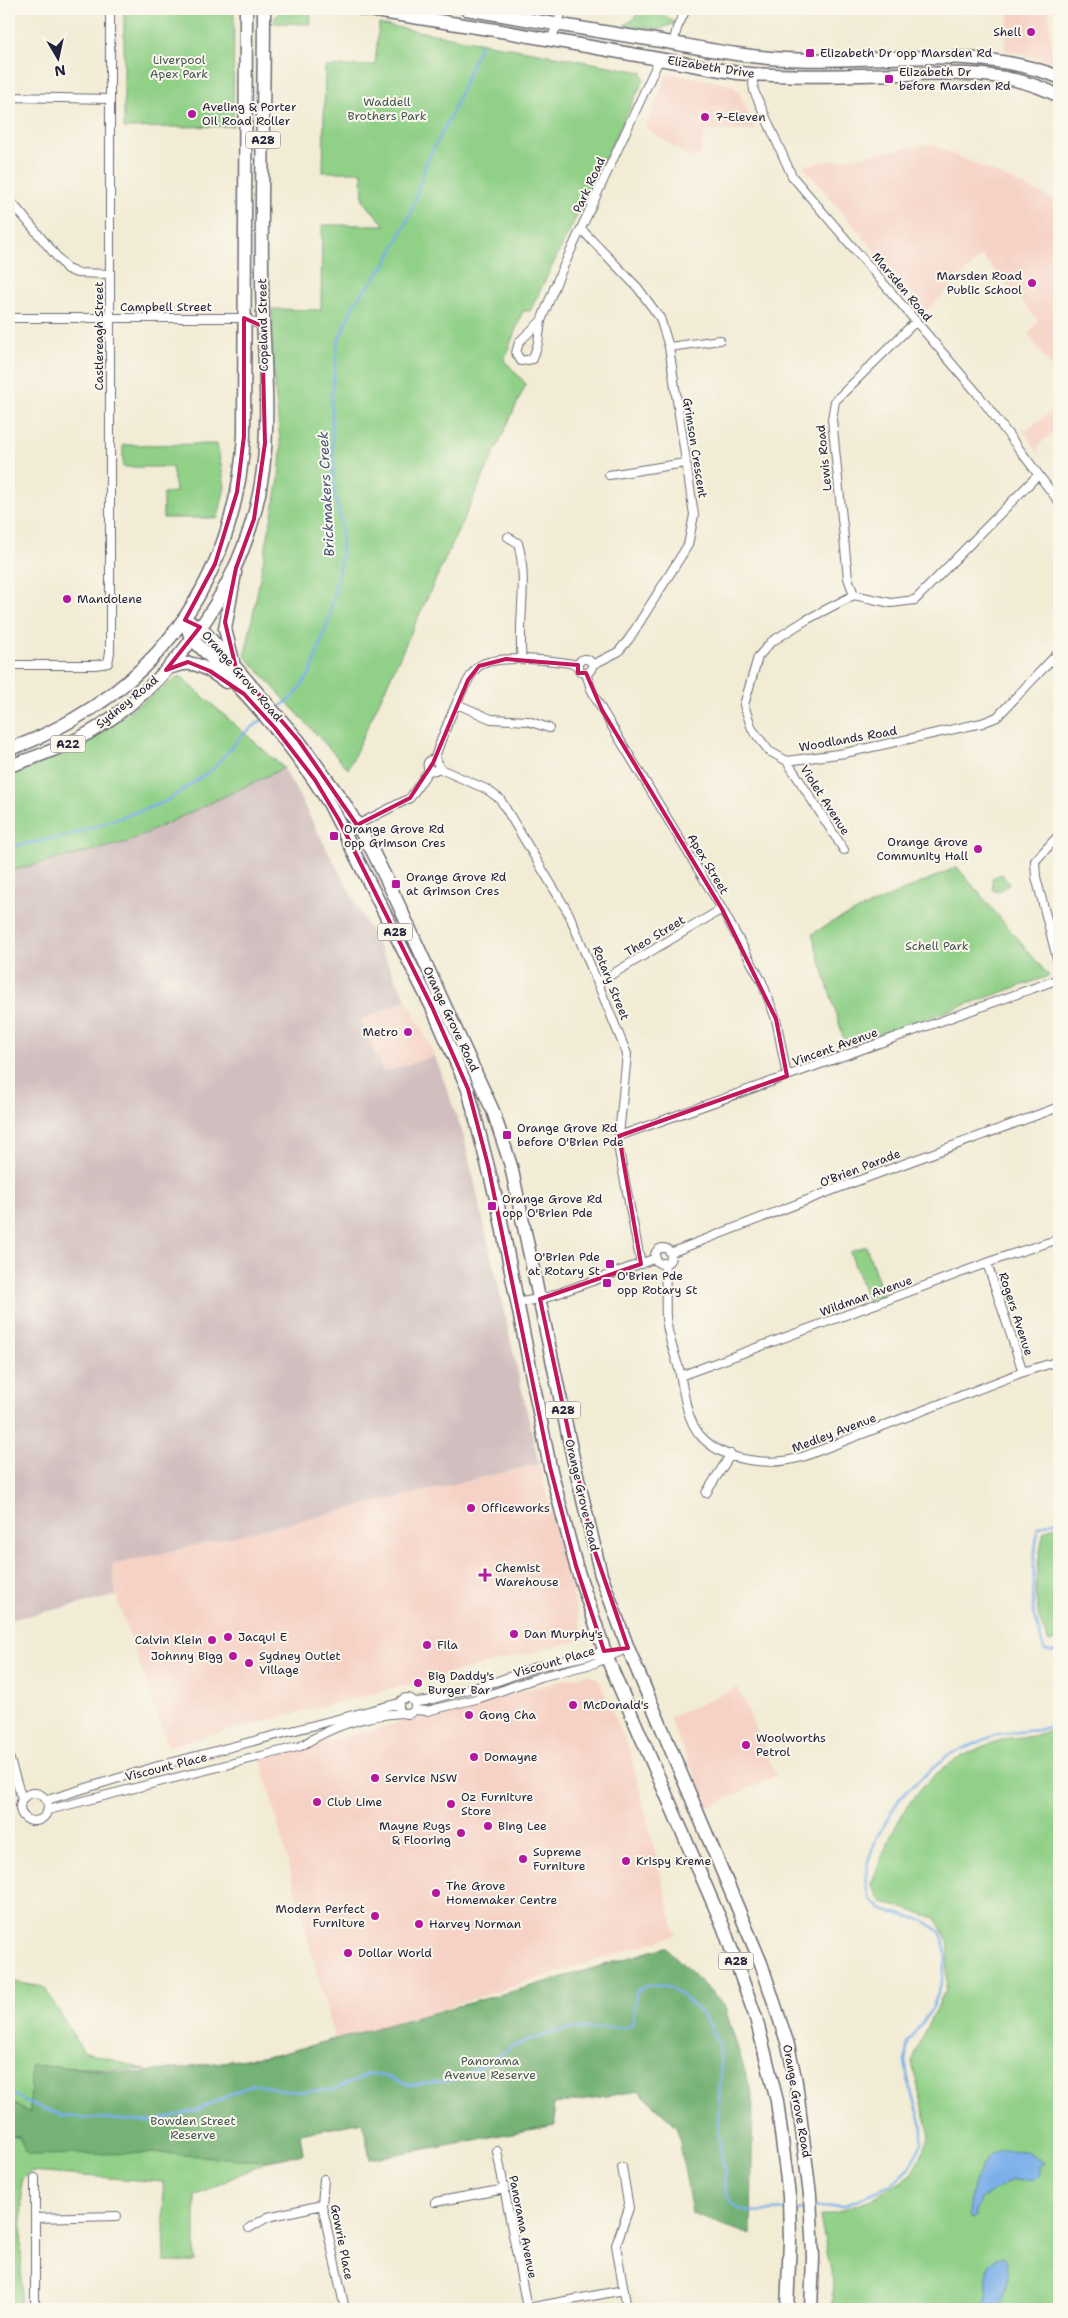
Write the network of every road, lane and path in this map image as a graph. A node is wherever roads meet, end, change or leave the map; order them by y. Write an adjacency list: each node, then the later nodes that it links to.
1 (110, 9): 18 (street, Castlereagh Street)
2 (246, 9): 24 (main road, Copeland Street / A28)
3 (264, 9): 27 (main road, Copeland Street / A28)
4 (363, 9): 9 (main road, Elizabeth Drive)
5 (466, 9): 8 (main road, Elizabeth Drive)
6 (563, 9): 8 (street)
7 (686, 9): 10 (street)
8 (556, 24): 9 (street); 10 (main road, Elizabeth Drive)
9 (551, 40): 12 (main road, Elizabeth Drive)
10 (673, 44): 11 (main road, Elizabeth Drive); 13 (main road)
11 (752, 57): 14 (main road); 15 (main road, Elizabeth Drive)
12 (659, 60): 13 (main road, Elizabeth Drive); 20 (street, Park Road)
13 (715, 70): 14 (main road, Elizabeth Drive)
14 (752, 74): 16 (main road, Elizabeth Drive); 26 (street, Marsden Road)
15 (1059, 77)
16 (1059, 96)
17 (9, 97): 18 (street)
18 (110, 99): 21 (street, Castlereagh Street)
19 (9, 199): 21 (street)
20 (581, 229): 25 (street, Park Road); 29 (street, Grimson Crescent)
21 (110, 274): 23 (street, Castlereagh Street)
22 (9, 318): 23 (street, Campbell Street)
23 (110, 318): 24 (street, Campbell Street); 42 (street, Castlereagh Street)
24 (244, 318): 27 (street, Campbell Street); 37 (main road, Copeland Street / A28)
25 (540, 321): 25 (street, Park Road)
26 (916, 321): 32 (street, Marsden Road); 36 (street, Lewis Road)
27 (262, 326): 35 (main road, Copeland Street / A28)
28 (720, 340): 29 (street)
29 (669, 347): 30 (street, Grimson Crescent)
30 (685, 463): 31 (street); 44 (street, Grimson Crescent)
31 (609, 475)
32 (1038, 475): 33 (street, Marsden Road); 36 (street)
33 (1059, 502)
34 (508, 538): 41 (street)
35 (236, 568): 38 (main road, Copeland Street / A22); 45 (main road, A28)
36 (854, 595): 55 (street, Woodlands Road)
37 (185, 620): 38 (main road, Orange Grove Road); 39 (main road, Orange Grove Road / A28); 53 (main road, Sydney Road / A22)
38 (200, 626): 39 (main road, Sydney Road / A22); 45 (main road, Orange Grove Road)
39 (191, 638): 46 (main road, Sydney Road / A22); 48 (main road, Orange Grove Road / A28)
40 (1059, 652): 55 (street, Woodlands Road)
41 (522, 660): 43 (street); 49 (street)
42 (9, 665)
43 (578, 665): 44 (street); 47 (street)
44 (592, 665): 47 (street)
45 (236, 668): 50 (main road, Orange Grove Road / A28)
46 (166, 670): 48 (main road); 56 (main road, Sydney Road / A22)
47 (586, 673): 62 (street, Apex Street)
48 (244, 694): 50 (main road, Orange Grove Road / A28)
49 (457, 704): 52 (street); 54 (street)
50 (263, 707): 51 (main road, Orange Grove Road / A28)
51 (278, 725): 59 (main road, Orange Grove Road / A28); 76 (main road, Orange Grove Road / A28)
52 (549, 728)
53 (9, 749)
54 (434, 760): 57 (street); 58 (street)
55 (787, 761): 61 (street, Violet Avenue)
56 (9, 766)
57 (438, 768): 58 (street); 65 (street, Rotary Street)
58 (429, 770): 59 (street)
59 (357, 825): 75 (main road, Orange Grove Road / A28)
60 (1059, 835): 63 (street)
61 (844, 850)
62 (722, 909): 65 (street, Theo Street); 66 (street, Apex Street)
63 (1059, 966)
64 (1059, 979): 66 (street, Vincent Avenue)
65 (599, 982): 68 (street, Rotary Street)
66 (787, 1076): 68 (street, Vincent Avenue)
67 (1059, 1107): 70 (street, O'Brien Parade)
68 (619, 1136): 74 (street, Rotary Street)
69 (1059, 1239): 73 (street, Wildman Avenue)
70 (670, 1253): 71 (street); 72 (street)
71 (656, 1258): 72 (street); 74 (street)
72 (664, 1263): 79 (street, Medley Avenue)
73 (988, 1263): 78 (street, Rogers Avenue); 79 (street, Wildman Avenue)
74 (641, 1264): 75 (street)
75 (540, 1299): 76 (street); 82 (main road, Orange Grove Road / A28)
76 (518, 1303): 83 (main road, Orange Grove Road / A28)
77 (1059, 1361): 78 (street, Medley Avenue)
78 (1024, 1372): 80 (street, Medley Avenue)
79 (680, 1376): 80 (street, Medley Avenue)
80 (731, 1454): 81 (street)
81 (706, 1493)
82 (628, 1648): 83 (street, Viscount Place); 107 (main road, Orange Grove Road / A28)
83 (606, 1654): 85 (street, Viscount Place); 106 (main road, Orange Grove Road / A28)
84 (399, 1703): 85 (street); 86 (street); 89 (street, Viscount Place)
85 (415, 1706): 86 (street)
86 (402, 1713): 90 (street, Viscount Place)
87 (9, 1757): 88 (street)
88 (22, 1799): 89 (street); 90 (street)
89 (47, 1800): 90 (street)
90 (48, 1810)
91 (497, 2151): 95 (street, Panorama Avenue)
92 (622, 2167): 101 (street)
93 (35, 2178): 99 (street)
94 (324, 2179): 97 (street, Gowrie Place)
95 (505, 2189): 96 (street); 104 (street, Panorama Avenue)
96 (434, 2202)
97 (322, 2205): 100 (street); 103 (street, Gowrie Place)
98 (117, 2216): 99 (street)
99 (35, 2218): 102 (street)
100 (249, 2228)
101 (624, 2290): 104 (street); 105 (street)
102 (35, 2309)
103 (345, 2309)
104 (525, 2309)
105 (627, 2309)
106 (788, 2309)
107 (812, 2309)

